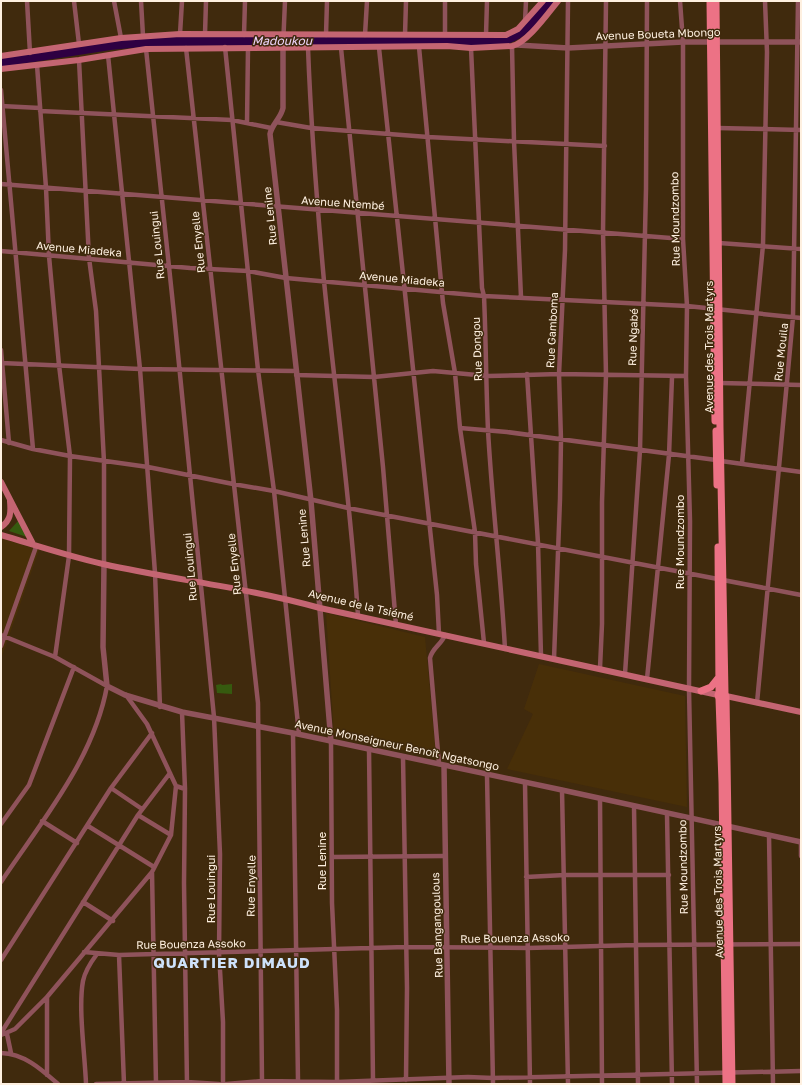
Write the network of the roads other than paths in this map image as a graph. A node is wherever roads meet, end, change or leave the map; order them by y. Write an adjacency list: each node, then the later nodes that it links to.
1 (27, 1): 56 (street)
2 (74, 1): 41 (street)
3 (114, 1): 36 (street)
4 (141, 1): 35 (street)
5 (182, 1): 26 (street)
6 (206, 1): 27 (street)
7 (245, 1): 28 (street)
8 (285, 1): 29 (street)
9 (327, 1): 30 (street)
10 (367, 1): 31 (street)
11 (406, 1): 32 (street)
12 (446, 1): 33 (street)
13 (487, 1): 34 (street)
14 (526, 1): 25 (street)
15 (543, 1): 25 (main road)
16 (558, 1): 42 (main road)
17 (568, 1): 54 (street, Rue Gamboma)
18 (606, 1): 46 (street)
19 (647, 1): 43 (street, Rue Ngabé)
20 (680, 1): 37 (street, Rue Moundzombo)
21 (710, 1): 38 (main road, Avenue des Trois Martyrs)
22 (716, 1): 38 (main road, Avenue des Trois Martyrs)
23 (765, 1): 39 (street)
24 (798, 1): 40 (street, Rue Mouila)
25 (525, 23): 34 (main road)
26 (180, 34): 27 (main road); 35 (main road)
27 (205, 34): 28 (main road)
28 (244, 35): 29 (main road)
29 (284, 35): 30 (main road); 49 (street)
30 (326, 35): 31 (main road)
31 (365, 35): 32 (main road)
32 (405, 35): 33 (main road)
33 (445, 35): 34 (main road)
34 (486, 35)
35 (143, 36): 36 (main road)
36 (121, 38): 41 (main road)
37 (683, 42): 38 (street, Avenue Boueta Mbongo); 43 (street, Avenue Boueta Mbongo); 102 (street, Rue Moundzombo)
38 (713, 42): 39 (street, Avenue Boueta Mbongo); 74 (main road, Avenue des Trois Martyrs); 125 (main road, Avenue des Trois Martyrs)
39 (767, 42): 40 (street, Avenue Boueta Mbongo); 75 (street)
40 (800, 42): 77 (street, Rue Mouila)
41 (79, 44): 56 (main road)
42 (514, 45): 53 (main road); 54 (street, Avenue Boueta Mbongo); 81 (street)
43 (647, 45): 46 (street, Avenue Boueta Mbongo); 101 (street, Rue Ngabé)
44 (225, 47): 47 (main road); 48 (main road); 69 (street)
45 (419, 47): 52 (main road); 53 (main road); 79 (street)
46 (606, 47): 54 (street, Avenue Boueta Mbongo); 83 (street)
47 (186, 48): 55 (main road); 68 (street, Rue Enyelle)
48 (248, 48): 49 (main road); 71 (street)
49 (283, 48): 50 (main road); 70 (street)
50 (308, 48): 51 (main road); 73 (street)
51 (341, 48): 52 (main road); 76 (street)
52 (379, 48): 78 (street)
53 (472, 48): 80 (street, Rue Dongou)
54 (568, 48): 82 (street, Rue Gamboma)
55 (146, 50): 57 (main road); 67 (street, Rue Louingui)
56 (30, 52): 58 (main road)
57 (108, 55): 59 (main road); 66 (street)
58 (1, 56)
59 (79, 60): 60 (main road); 65 (street)
60 (37, 65): 61 (main road); 64 (street)
61 (1, 69)
62 (1, 90): 63 (street)
63 (2, 106): 64 (street); 85 (street)
64 (40, 110): 65 (street); 86 (street)
65 (82, 114): 66 (street); 87 (street)
66 (113, 115): 67 (street); 88 (street)
67 (153, 118): 68 (street); 89 (street, Rue Louingui)
68 (193, 120): 69 (street); 90 (street, Rue Enyelle)
69 (232, 120): 71 (street); 91 (street)
70 (276, 122): 72 (street); 73 (street)
71 (247, 124): 72 (street)
72 (272, 128): 92 (street, Rue Lenine)
73 (311, 128): 76 (street); 93 (street)
74 (717, 128): 75 (street); 103 (main road, Avenue des Trois Martyrs)
75 (765, 129): 77 (street); 104 (street)
76 (349, 130): 78 (street); 94 (street)
77 (798, 130): 105 (street, Rue Mouila)
78 (388, 133): 79 (street); 95 (street)
79 (428, 137): 80 (street); 96 (street)
80 (476, 139): 81 (street); 97 (street, Rue Dongou)
81 (514, 141): 82 (street); 98 (street)
82 (566, 144): 83 (street); 99 (street, Rue Gamboma)
83 (605, 146): 100 (street)
84 (1, 184): 85 (street, Avenue Ntembé)
85 (10, 184): 86 (street, Avenue Ntembé); 107 (street)
86 (46, 188): 87 (street, Avenue Ntembé); 108 (street)
87 (87, 190): 88 (street, Avenue Ntembé); 109 (street)
88 (122, 194): 89 (street, Avenue Ntembé); 110 (street)
89 (161, 197): 90 (street, Avenue Ntembé); 111 (street, Rue Louingui)
90 (203, 201): 91 (street, Avenue Ntembé); 112 (street, Rue Enyelle)
91 (242, 202): 92 (street, Avenue Ntembé); 113 (street)
92 (279, 207): 93 (street, Avenue Ntembé); 114 (street, Rue Lenine)
93 (319, 210): 94 (street, Avenue Ntembé); 115 (street)
94 (357, 213): 95 (street, Avenue Ntembé); 116 (street)
95 (396, 216): 96 (street, Avenue Ntembé); 117 (street)
96 (436, 219): 97 (street, Avenue Ntembé); 118 (street)
97 (478, 223): 98 (street, Avenue Ntembé); 119 (street, Rue Dongou)
98 (518, 225): 99 (street, Avenue Ntembé); 120 (street)
99 (565, 229): 100 (street, Avenue Ntembé); 121 (street, Rue Gamboma)
100 (603, 232): 101 (street, Avenue Ntembé); 122 (street)
101 (645, 236): 102 (street, Avenue Ntembé); 123 (street, Rue Ngabé)
102 (683, 238): 124 (street, Rue Moundzombo)
103 (719, 243): 104 (street); 125 (main road, Avenue des Trois Martyrs)
104 (762, 245): 105 (street); 126 (street)
105 (798, 249): 127 (street, Rue Mouila)
106 (1, 251): 107 (street, Avenue Miadeka)
107 (14, 252): 108 (street, Avenue Miadeka); 131 (street)
108 (49, 256): 109 (street, Avenue Miadeka); 132 (street)
109 (89, 258): 110 (street, Avenue Miadeka); 133 (street)
110 (130, 263): 111 (street, Avenue Miadeka); 134 (street)
111 (168, 266): 112 (street, Avenue Miadeka); 135 (street, Rue Louingui)
112 (210, 269): 113 (street, Avenue Miadeka); 137 (street, Rue Enyelle)
113 (248, 271): 114 (street, Avenue Miadeka); 136 (street)
114 (286, 278): 115 (street, Avenue Miadeka); 139 (street, Rue Lenine)
115 (324, 281): 116 (street, Avenue Miadeka); 143 (street)
116 (364, 285): 117 (street, Avenue Miadeka); 148 (street)
117 (403, 287): 118 (street, Avenue Miadeka); 138 (street)
118 (443, 292): 119 (street, Avenue Miadeka); 140 (street)
119 (484, 296): 120 (street, Avenue Miadeka); 145 (street, Rue Dongou)
120 (521, 297): 121 (street, Avenue Miadeka)
121 (562, 301): 122 (street, Avenue Miadeka); 142 (street, Rue Gamboma)
122 (604, 302): 123 (street, Avenue Miadeka); 144 (street)
123 (642, 304): 124 (street, Avenue Miadeka); 146 (street, Rue Ngabé)
124 (687, 306): 125 (street, Avenue Miadeka); 147 (street, Rue Moundzombo)
125 (716, 310): 126 (street, Avenue Miadeka); 150 (main road, Avenue des Trois Martyrs); 166 (main road, Avenue des Trois Martyrs)
126 (756, 313): 127 (street, Avenue Miadeka); 151 (street)
127 (793, 317): 128 (street, Avenue Miadeka); 152 (street, Rue Mouila)
128 (801, 318)
129 (1, 350): 130 (street)
130 (1, 363): 131 (street); 159 (street)
131 (25, 364): 132 (street); 161 (street)
132 (59, 365): 133 (street); 164 (street)
133 (99, 367): 134 (street); 167 (street)
134 (140, 369): 135 (street); 169 (street)
135 (180, 369): 137 (street); 172 (street, Rue Louingui)
136 (258, 370): 137 (street); 139 (street); 175 (street)
137 (222, 371): 174 (street, Rue Enyelle)
138 (413, 372): 140 (street); 148 (street); 180 (street)
139 (296, 373): 143 (street); 177 (street, Rue Lenine)
140 (455, 373): 145 (street); 154 (street)
141 (527, 374): 142 (street); 145 (street); 156 (street)
142 (559, 374): 144 (street); 158 (street, Rue Gamboma)
143 (335, 375): 148 (street); 178 (street)
144 (606, 375): 146 (street); 160 (street)
145 (488, 376): 155 (street, Rue Dongou)
146 (641, 376): 149 (street); 162 (street, Rue Ngabé)
147 (686, 376): 149 (street); 165 (street, Rue Moundzombo)
148 (374, 377): 179 (street)
149 (672, 377): 163 (street)
150 (720, 383): 151 (street); 166 (main road, Avenue des Trois Martyrs)
151 (748, 384): 152 (street); 168 (street)
152 (786, 384): 153 (street); 170 (street, Rue Mouila)
153 (801, 385)
154 (460, 428): 155 (street); 182 (street)
155 (488, 431): 156 (street); 184 (street, Rue Dongou)
156 (531, 436): 158 (street); 185 (street)
157 (1, 440): 159 (street)
158 (561, 440): 160 (street); 187 (street, Rue Gamboma)
159 (9, 443): 161 (street)
160 (604, 446): 162 (street); 189 (street)
161 (33, 449): 164 (street)
162 (640, 450): 163 (street); 190 (street, Rue Ngabé)
163 (669, 455): 165 (street); 192 (street)
164 (70, 456): 167 (street); 188 (street)
165 (688, 457): 166 (street); 194 (street, Rue Moundzombo)
166 (719, 460): 168 (street); 195 (main road, Avenue des Trois Martyrs)
167 (104, 462): 169 (street); 191 (street)
168 (742, 463): 170 (street)
169 (148, 467): 172 (street); 193 (street)
170 (778, 469): 171 (street); 197 (street, Rue Mouila)
171 (801, 472)
172 (190, 476): 174 (street); 196 (street, Rue Louingui)
173 (1, 482): 176 (main road)
174 (233, 484): 175 (street); 198 (street, Rue Enyelle)
175 (274, 491): 177 (street); 200 (street)
176 (10, 498): 181 (main road); 186 (main road)
177 (311, 501): 178 (street); 201 (street, Rue Lenine)
178 (348, 508): 179 (street); 202 (street)
179 (387, 516): 180 (street); 203 (street)
180 (429, 523): 182 (street); 204 (street)
181 (1, 527)
182 (475, 532): 184 (street); 206 (street)
183 (1, 535): 186 (main road, Avenue de la Tsiémé)
184 (497, 537): 185 (street); 208 (street, Rue Dongou)
185 (538, 543): 187 (street); 209 (street)
186 (35, 546): 188 (main road, Avenue de la Tsiémé); 205 (street)
187 (559, 548): 189 (street); 211 (street, Rue Gamboma)
188 (69, 556): 191 (main road, Avenue de la Tsiémé); 210 (street)
189 (603, 557): 190 (street); 213 (street)
190 (632, 563): 192 (street); 214 (street, Rue Ngabé)
191 (104, 564): 193 (main road, Avenue de la Tsiémé); 217 (street)
192 (658, 568): 194 (street); 216 (street)
193 (155, 573): 196 (main road, Avenue de la Tsiémé); 223 (street)
194 (690, 574): 195 (street); 218 (street, Rue Moundzombo)
195 (720, 580): 197 (street); 215 (main road, Avenue des Trois Martyrs); 221 (main road, Avenue des Trois Martyrs)
196 (200, 583): 198 (main road, Avenue de la Tsiémé); 226 (street, Rue Louingui)
197 (767, 588): 199 (street); 222 (street, Rue Mouila)
198 (246, 592): 200 (main road, Avenue de la Tsiémé); 227 (street, Rue Enyelle)
199 (801, 595)
200 (285, 598): 201 (main road, Avenue de la Tsiémé); 229 (street)
201 (320, 608): 202 (main road, Avenue de la Tsiémé); 230 (street, Rue Lenine)
202 (358, 616): 203 (main road, Avenue de la Tsiémé)
203 (396, 625): 204 (main road, Avenue de la Tsiémé)
204 (442, 634): 206 (main road, Avenue de la Tsiémé); 233 (street)
205 (3, 636): 207 (street); 210 (street, Avenue Monseigneur Benoît Ngatsongo)
206 (484, 644): 208 (main road, Avenue de la Tsiémé)
207 (1, 646)
208 (505, 649): 209 (main road, Avenue de la Tsiémé)
209 (541, 656): 211 (main road, Avenue de la Tsiémé)
210 (55, 657): 212 (street, Avenue Monseigneur Benoît Ngatsongo)
211 (554, 659): 213 (main road, Avenue de la Tsiémé)
212 (74, 667): 217 (street, Avenue Monseigneur Benoît Ngatsongo); 248 (street)
213 (600, 668): 214 (main road, Avenue de la Tsiémé)
214 (625, 674): 216 (main road, Avenue de la Tsiémé)
215 (719, 677): 219 (main road); 221 (main road, Avenue des Trois Martyrs)
216 (647, 679): 218 (main road, Avenue de la Tsiémé)
217 (107, 686): 220 (street, Avenue Monseigneur Benoît Ngatsongo); 247 (street)
218 (689, 689): 219 (main road, Avenue de la Tsiémé); 246 (street, Rue Moundzombo)
219 (701, 691): 221 (main road, Avenue de la Tsiémé)
220 (125, 694): 223 (street, Avenue Monseigneur Benoît Ngatsongo); 228 (street)
221 (722, 696): 222 (main road, Avenue de la Tsiémé); 250 (main road, Avenue des Trois Martyrs)
222 (757, 703): 225 (main road, Avenue de la Tsiémé)
223 (160, 707): 224 (street, Avenue Monseigneur Benoît Ngatsongo)
224 (182, 712): 226 (street, Avenue Monseigneur Benoît Ngatsongo); 239 (street)
225 (801, 712)
226 (214, 717): 227 (street, Avenue Monseigneur Benoît Ngatsongo); 289 (street, Rue Louingui)
227 (257, 726): 229 (street, Avenue Monseigneur Benoît Ngatsongo); 287 (street, Rue Enyelle)
228 (152, 733): 234 (street); 238 (street)
229 (296, 734): 230 (street, Avenue Monseigneur Benoît Ngatsongo); 284 (street)
230 (332, 742): 231 (street, Avenue Monseigneur Benoît Ngatsongo); 259 (street, Rue Lenine)
231 (369, 749): 232 (street, Avenue Monseigneur Benoît Ngatsongo); 260 (street)
232 (403, 757): 233 (street, Avenue Monseigneur Benoît Ngatsongo); 256 (street)
233 (442, 765): 235 (street, Avenue Monseigneur Benoît Ngatsongo); 257 (street, Rue Bangangoulous)
234 (170, 774): 237 (street); 243 (street)
235 (487, 775): 236 (street, Avenue Monseigneur Benoît Ngatsongo); 282 (street)
236 (525, 783): 240 (street, Avenue Monseigneur Benoît Ngatsongo); 266 (street)
237 (176, 786): 239 (street); 251 (street)
238 (111, 788): 243 (street); 249 (street)
239 (185, 789): 286 (street)
240 (562, 790): 241 (street, Avenue Monseigneur Benoît Ngatsongo); 264 (street)
241 (600, 799): 242 (street, Avenue Monseigneur Benoît Ngatsongo); 262 (street)
242 (634, 806): 244 (street, Avenue Monseigneur Benoît Ngatsongo); 263 (street)
243 (142, 809): 245 (street)
244 (668, 814): 246 (street, Avenue Monseigneur Benoît Ngatsongo); 265 (street)
245 (138, 815): 251 (street); 255 (street)
246 (691, 819): 250 (street, Avenue Monseigneur Benoît Ngatsongo); 273 (street, Rue Moundzombo)
247 (42, 821): 254 (street); 267 (street)
248 (1, 824)
249 (88, 826): 254 (street); 255 (street)
250 (725, 826): 252 (street, Avenue Monseigneur Benoît Ngatsongo); 270 (main road, Avenue des Trois Martyrs)
251 (171, 835): 261 (street)
252 (769, 836): 253 (street, Avenue Monseigneur Benoît Ngatsongo); 274 (street)
253 (801, 842): 258 (street)
254 (77, 844): 292 (street)
255 (119, 845): 261 (street); 268 (street)
256 (404, 856): 257 (street); 260 (street); 277 (street)
257 (445, 856): 278 (street, Rue Bangangoulous)
258 (801, 856)
259 (332, 857): 260 (street); 283 (street, Rue Lenine)
260 (370, 857): 281 (street)
261 (153, 870): 269 (street); 288 (street)
262 (599, 874): 263 (street); 264 (street); 275 (street)
263 (635, 874): 265 (street); 272 (street)
264 (565, 875): 266 (street); 279 (street)
265 (669, 875): 276 (street)
266 (526, 877): 280 (street)
267 (1, 882)
268 (83, 902): 269 (street); 294 (street)
269 (113, 920): 285 (street)
270 (726, 944): 273 (street, Rue Bouenza Assoko); 274 (street, Rue Bouenza Assoko); 300 (main road, Avenue des Trois Martyrs)
271 (801, 944): 274 (street, Rue Bouenza Assoko)
272 (635, 945): 275 (street, Rue Bouenza Assoko); 276 (street, Rue Bouenza Assoko); 305 (street)
273 (693, 945): 276 (street, Rue Bouenza Assoko); 302 (street, Rue Moundzombo)
274 (770, 945): 299 (street)
275 (600, 946): 279 (street, Rue Bouenza Assoko); 304 (street)
276 (670, 946): 301 (street)
277 (406, 947): 278 (street, Rue Bouenza Assoko); 281 (street, Rue Bouenza Assoko); 310 (street)
278 (447, 947): 282 (street, Rue Bouenza Assoko); 312 (street, Rue Bangangoulous)
279 (566, 947): 280 (street, Rue Bouenza Assoko); 306 (street)
280 (528, 948): 282 (street, Rue Bouenza Assoko); 307 (street)
281 (373, 949): 283 (street, Rue Bouenza Assoko); 309 (street)
282 (491, 949): 308 (street)
283 (334, 950): 284 (street, Rue Bouenza Assoko); 314 (street, Rue Lenine)
284 (295, 951): 287 (street, Rue Bouenza Assoko); 313 (street)
285 (84, 952): 290 (street, Rue Bouenza Assoko); 293 (street)
286 (185, 952): 288 (street, Rue Bouenza Assoko); 289 (street, Rue Bouenza Assoko); 317 (street)
287 (260, 952): 289 (street, Rue Bouenza Assoko); 311 (street, Rue Enyelle)
288 (155, 953): 291 (street, Rue Bouenza Assoko); 316 (street)
289 (219, 953): 322 (street, Rue Louingui)
290 (97, 954): 291 (street, Rue Bouenza Assoko); 319 (street)
291 (119, 955): 315 (street)
292 (1, 960)
293 (47, 997): 295 (street); 303 (street)
294 (1, 1034): 295 (street)
295 (7, 1034): 297 (street)
296 (1, 1053): 297 (street)
297 (11, 1053): 303 (street)
298 (801, 1071): 299 (street)
299 (773, 1072): 300 (street); 333 (street)
300 (729, 1073): 302 (street); 331 (main road, Avenue des Trois Martyrs); 332 (main road, Avenue des Trois Martyrs)
301 (672, 1074): 302 (street); 305 (street); 329 (street)
302 (698, 1074): 330 (street, Rue Moundzombo)
303 (48, 1075): 318 (street)
304 (602, 1075): 305 (street); 306 (street); 327 (street)
305 (637, 1075): 328 (street)
306 (567, 1076): 307 (street); 326 (street)
307 (530, 1077): 308 (street); 325 (street)
308 (493, 1078): 312 (street); 324 (street)
309 (373, 1080): 310 (street); 314 (street)
310 (406, 1080): 312 (street)
311 (262, 1081): 313 (street); 323 (street)
312 (449, 1081)
313 (298, 1082): 314 (street)
314 (337, 1082)
315 (124, 1083): 316 (street); 320 (street)
316 (156, 1083): 317 (street)
317 (187, 1083): 321 (street)
318 (58, 1084)
319 (86, 1084)
320 (96, 1084)
321 (219, 1084)
322 (223, 1084)
323 (226, 1084)
324 (493, 1084)
325 (530, 1084)
326 (568, 1084)
327 (602, 1084)
328 (638, 1084)
329 (672, 1084)
330 (697, 1084)
331 (726, 1084)
332 (732, 1084)
333 (773, 1084)

